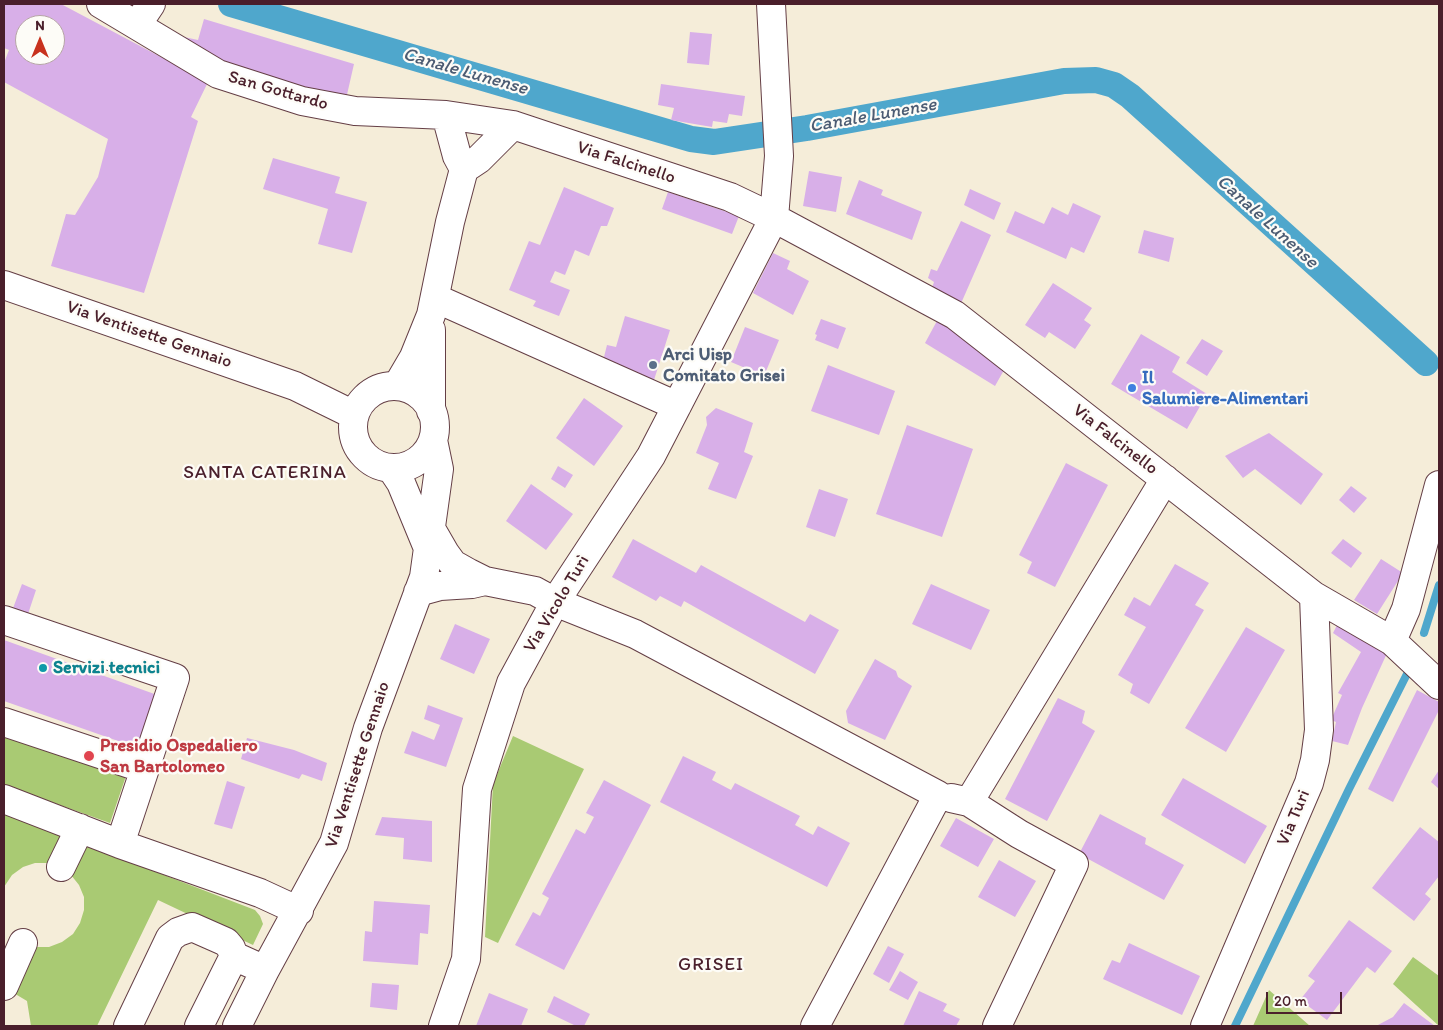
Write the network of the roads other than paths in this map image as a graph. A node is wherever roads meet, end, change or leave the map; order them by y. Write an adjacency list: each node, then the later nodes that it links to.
1 (101, 4): 3 (street, San Gottardo)
2 (771, 4): 8 (street)
3 (144, 15): 4 (street, San Gottardo)
4 (446, 115): 5 (street, San Gottardo); 7 (street)
5 (474, 119): 6 (street, Via Falcinello)
6 (513, 125): 7 (street); 8 (street, Via Falcinello)
7 (464, 169): 10 (street, Via Ventisette Gennaio)
8 (774, 218): 14 (street, Via Vicolo Turì); 19 (street, Via Falcinello)
9 (4, 285): 11 (street, Via Ventisette Gennaio)
10 (433, 306): 12 (street, Via Ventisette Gennaio); 14 (street); 15 (street, Via Ventisette Gennaio)
11 (295, 386): 13 (street, Via Ventisette Gennaio); 16 (street, Via Ventisette Gennaio)
12 (397, 386): 13 (street, Via Ventisette Gennaio); 15 (street)
13 (370, 393): 16 (street)
14 (677, 406): 25 (street, Via Vicolo Turì)
15 (432, 410): 17 (street, Via Ventisette Gennaio)
16 (354, 415): 18 (street)
17 (433, 440): 18 (street); 21 (street, Via Ventisette Gennaio)
18 (391, 468): 21 (street, Via Ventisette Gennaio)
19 (1165, 479): 24 (street, Via Falcinello); 33 (street)
20 (1439, 485): 27 (street)
21 (429, 537): 22 (street); 23 (street, Via Ventisette Gennaio)
22 (486, 582): 23 (street); 25 (street)
23 (418, 592): 37 (street, Via Ventisette Gennaio)
24 (1314, 596): 27 (street, Via Falcinello); 48 (street, Via Turi)
25 (555, 602): 31 (street); 45 (street, Via Vicolo Turì)
26 (4, 620): 30 (street)
27 (1392, 641): 28 (street, Via Falcinello)
28 (1439, 685)
29 (4, 722): 30 (street)
30 (145, 768): 35 (street)
31 (938, 795): 33 (street); 46 (street)
32 (4, 799): 34 (street)
33 (969, 802): 47 (street)
34 (80, 828): 35 (street); 36 (street)
35 (120, 844): 37 (street)
36 (61, 867)
37 (298, 911): 40 (street, Via Ventisette Gennaio)
38 (23, 943): 41 (street)
39 (234, 956): 40 (street); 42 (street); 43 (street)
40 (265, 970): 44 (street, Via Ventisette Gennaio)
41 (4, 986)
42 (128, 1026)
43 (200, 1026)
44 (237, 1026)
45 (443, 1026)
46 (814, 1026)
47 (997, 1026)
48 (1205, 1026)

